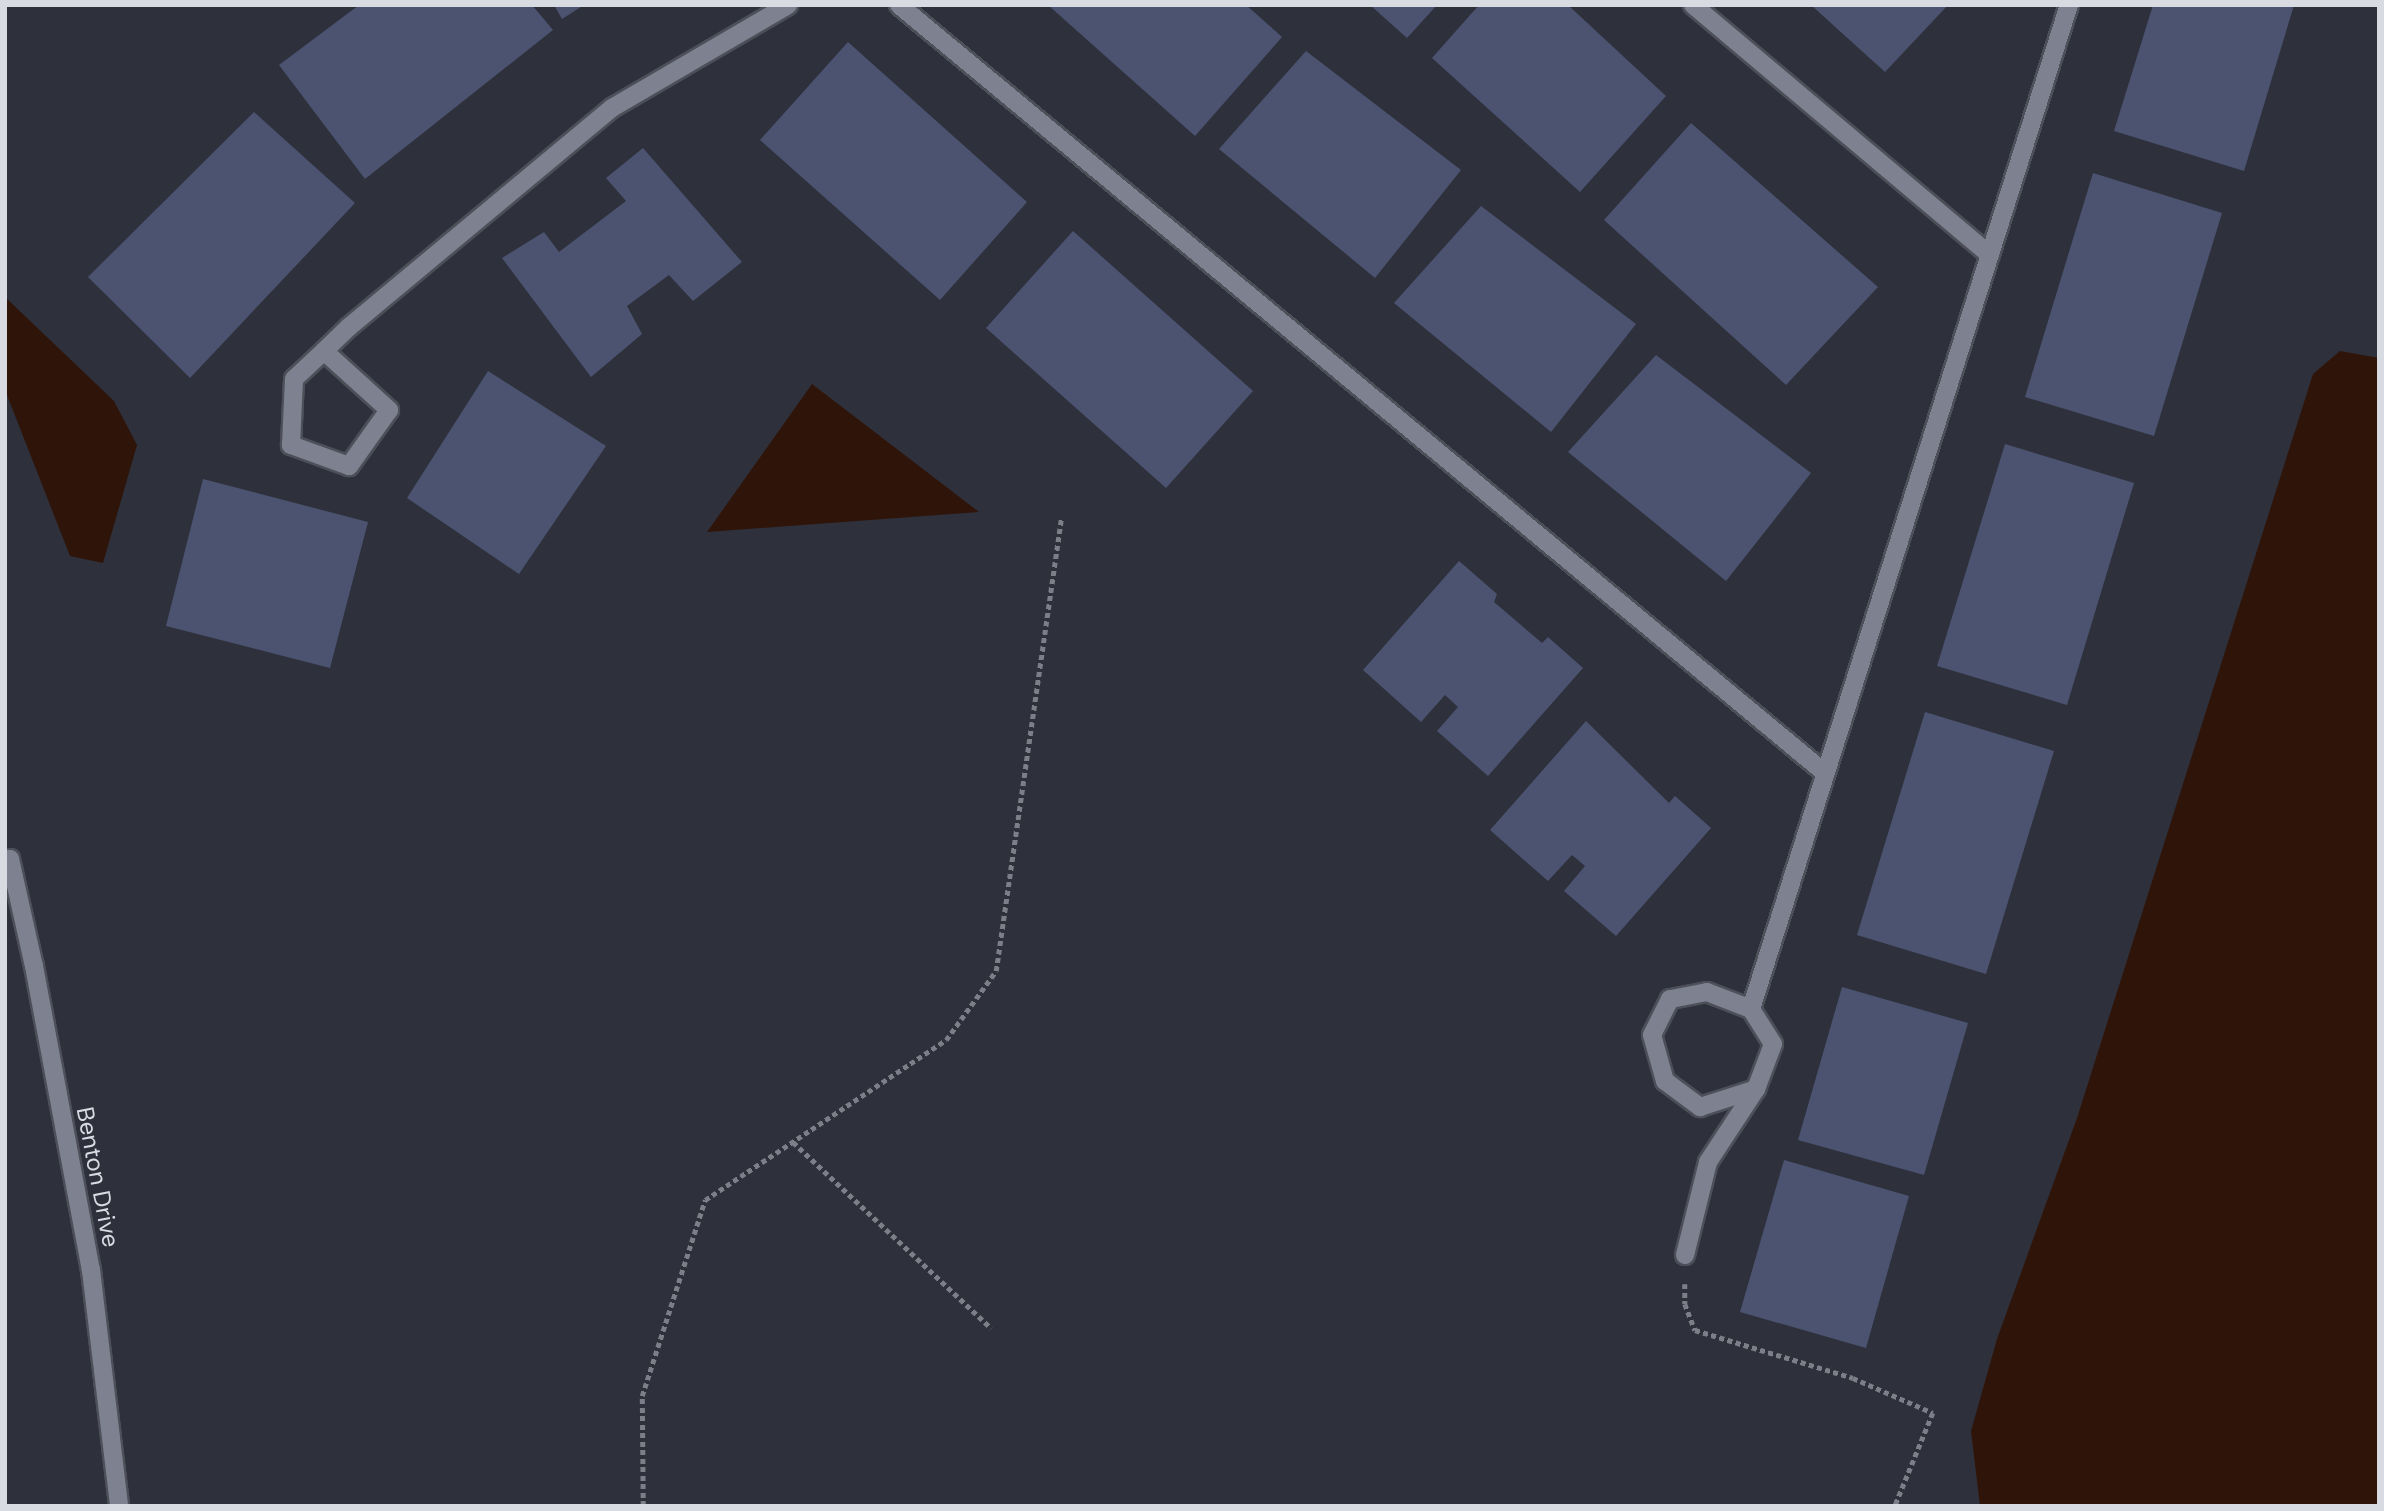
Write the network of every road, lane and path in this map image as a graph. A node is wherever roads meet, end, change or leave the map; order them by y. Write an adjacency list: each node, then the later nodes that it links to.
1 (788, 5): 6 (street)
2 (898, 5): 8 (street)
3 (1693, 5): 5 (street)
4 (2069, 5): 5 (street)
5 (1990, 254): 8 (street)
6 (324, 351): 6 (street)
7 (1061, 520): 12 (path)
8 (1825, 773): 10 (street)
9 (8, 860): 15 (street, Benton Drive)
10 (1751, 1009): 11 (street); 11 (street)
11 (1756, 1089): 13 (street)
12 (793, 1142): 14 (path); 16 (path)
13 (1685, 1255): 17 (path)
14 (991, 1328)
15 (119, 1506)
16 (643, 1506)
17 (1895, 1506)

